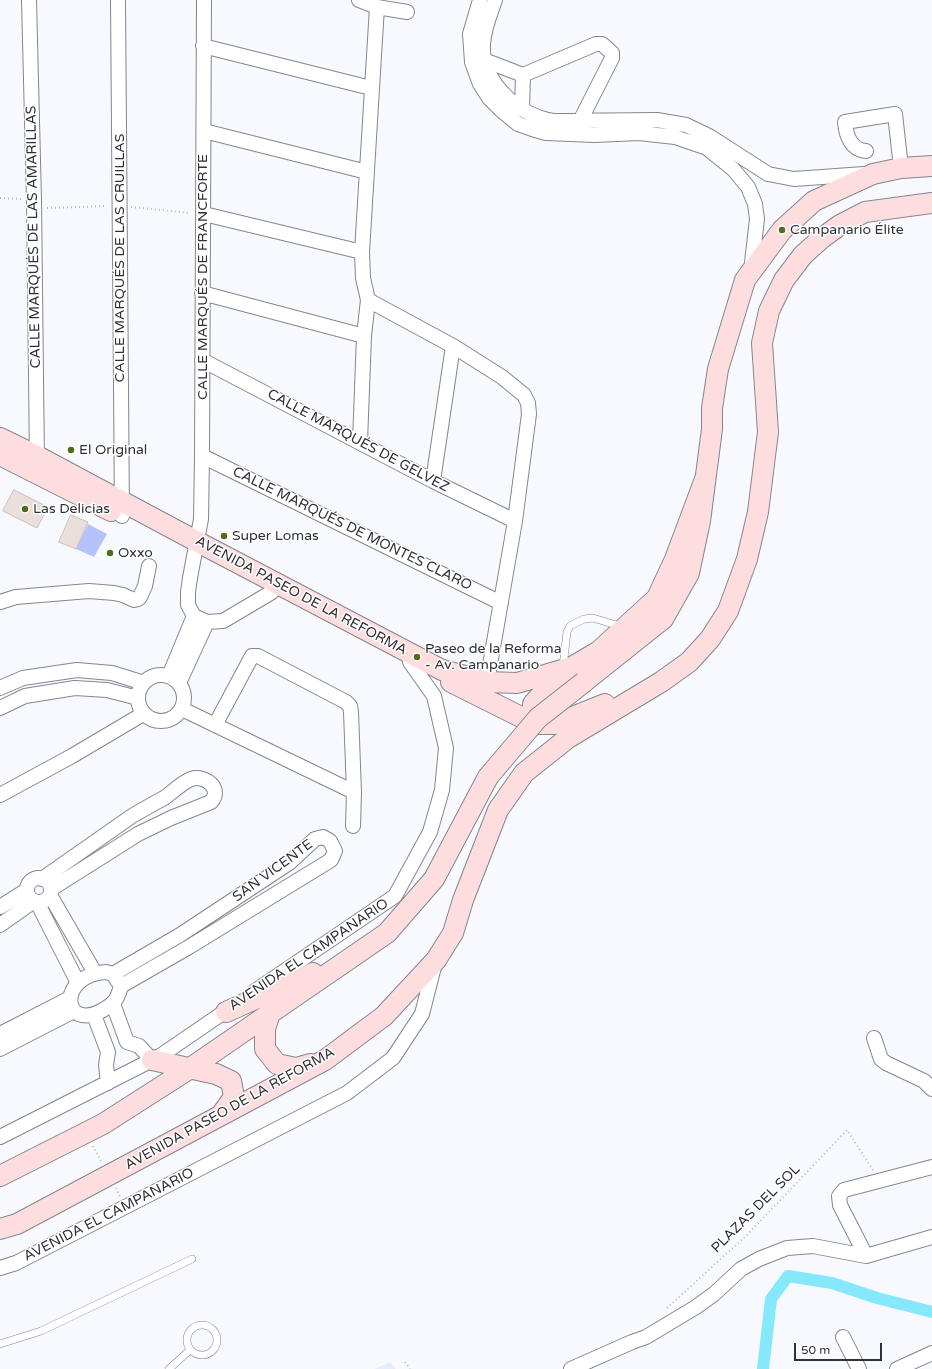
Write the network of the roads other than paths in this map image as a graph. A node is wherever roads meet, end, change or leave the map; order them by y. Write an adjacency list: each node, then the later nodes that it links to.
1 (29, 0): 34 (street, CALLE MARQUÉS DE LAS AMARILLAS)
2 (118, 0): 37 (street, CALLE MARQUÉS DE LAS CRUILLAS)
3 (204, 0): 9 (street, CALLE MARQUÉS DE FRANCFORTE)
4 (359, 0): 7 (street)
5 (480, 0): 24 (street)
6 (495, 0): 10 (street)
7 (377, 7): 8 (street); 12 (street)
8 (407, 12)
9 (203, 46): 12 (street); 15 (street, CALLE MARQUÉS DE FRANCFORTE)
10 (484, 60): 11 (street); 13 (street)
11 (523, 76): 13 (street); 14 (street)
12 (371, 88): 19 (street)
13 (522, 109): 14 (street)
14 (580, 121): 20 (street)
15 (204, 131): 19 (street); 22 (street, CALLE MARQUÉS DE FRANCFORTE)
16 (866, 152): 18 (street)
17 (932, 166): 18 (street, AVENIDA PASEO DE LA REFORMA)
18 (901, 168): 20 (street, AVENIDA PASEO DE LA REFORMA)
19 (367, 172): 23 (street)
20 (873, 174): 24 (street, AVENIDA PASEO DE LA REFORMA)
21 (932, 203): 48 (street, AVENIDA PASEO DE LA REFORMA)
22 (204, 214): 23 (street); 25 (street, CALLE MARQUÉS DE FRANCFORTE)
23 (362, 252): 26 (street)
24 (751, 272): 35 (street, AVENIDA PASEO DE LA REFORMA)
25 (202, 294): 27 (street); 29 (street, CALLE MARQUÉS DE FRANCFORTE)
26 (368, 300): 27 (street); 28 (street)
27 (364, 336): 31 (street)
28 (453, 346): 36 (street); 38 (street)
29 (202, 360): 31 (street, CALLE MARQUÉS DE GELVEZ); 33 (street, CALLE MARQUÉS DE FRANCFORTE)
30 (0, 438): 34 (street, AVENIDA PASEO DE LA REFORMA)
31 (360, 442): 36 (street, CALLE MARQUÉS DE GELVEZ)
32 (0, 455): 34 (street, AVENIDA PASEO DE LA REFORMA)
33 (202, 456): 39 (street, CALLE MARQUÉS DE FRANCFORTE); 43 (street, CALLE MARQUÉS DE MONTES CLARO)
34 (37, 465): 37 (street, AVENIDA PASEO DE LA REFORMA)
35 (705, 479): 45 (street, AVENIDA PASEO DE LA REFORMA); 69 (street, AVENIDA PASEO DE LA REFORMA, bridge)
36 (433, 481): 38 (street, CALLE MARQUÉS DE GELVEZ)
37 (122, 509): 39 (street, AVENIDA PASEO DE LA REFORMA)
38 (515, 521): 43 (street)
39 (195, 547): 41 (street, AVENIDA PASEO DE LA REFORMA); 44 (street, CALLE MARQUÉS DE FRANCFORTE); 51 (street, AVENIDA PASEO DE LA REFORMA)
40 (149, 566): 42 (street)
41 (272, 592): 44 (street); 47 (street, AVENIDA PASEO DE LA REFORMA)
42 (0, 602)
43 (501, 603): 51 (street)
44 (200, 619): 50 (street)
45 (625, 627): 46 (street, AVENIDA PASEO DE LA REFORMA); 49 (lane)
46 (599, 651): 49 (street, AVENIDA PASEO DE LA REFORMA); 58 (street)
47 (410, 662): 58 (street, AVENIDA PASEO DE LA REFORMA); 77 (street, AVENIDA EL CAMPANARIO)
48 (689, 662): 58 (street); 70 (street, AVENIDA PASEO DE LA REFORMA)
49 (563, 670): 51 (street, AVENIDA PASEO DE LA REFORMA)
50 (174, 680): 52 (street); 56 (street)
51 (487, 682)
52 (144, 683): 53 (street); 54 (street)
53 (0, 688)
54 (138, 698): 55 (street); 57 (street)
55 (0, 708)
56 (182, 709): 57 (street); 59 (street)
57 (144, 714): 61 (street)
58 (555, 724)
59 (215, 725): 60 (street); 60 (street)
60 (354, 792): 62 (street)
61 (0, 795)
62 (353, 826)
63 (48, 888): 63 (street); 64 (street); 64 (street); 71 (street)
64 (32, 898): 65 (street); 66 (street); 73 (street)
65 (0, 907)
66 (0, 925)
67 (180, 935): 68 (street); 68 (street, SAN VICENTE); 72 (street, SAN VICENTE)
68 (189, 947): 74 (street, SAN VICENTE)
69 (360, 952): 77 (street); 78 (street, AVENIDA PASEO DE LA REFORMA)
70 (436, 960): 86 (street, AVENIDA PASEO DE LA REFORMA); 99 (street, AVENIDA EL CAMPANARIO)
71 (95, 973): 72 (street); 73 (street)
72 (113, 974): 74 (street)
73 (78, 983): 76 (street)
74 (120, 986): 75 (street)
75 (113, 1004): 79 (street); 82 (street)
76 (72, 1005): 79 (street); 80 (street); 83 (street)
77 (226, 1012): 85 (street, AVENIDA EL CAMPANARIO)
78 (270, 1013): 86 (street); 87 (street, AVENIDA PASEO DE LA REFORMA)
79 (94, 1015): 84 (street)
80 (0, 1034)
81 (874, 1038): 89 (street)
82 (127, 1042): 84 (street); 85 (street)
83 (0, 1049)
84 (108, 1052): 88 (street)
85 (152, 1060): 87 (street); 88 (street, AVENIDA EL CAMPANARIO)
86 (325, 1060): 90 (street, AVENIDA PASEO DE LA REFORMA)
87 (189, 1069): 90 (street); 93 (street, AVENIDA PASEO DE LA REFORMA)
88 (108, 1082): 91 (street, AVENIDA EL CAMPANARIO)
89 (932, 1089)
90 (220, 1116): 94 (street, AVENIDA PASEO DE LA REFORMA)
91 (0, 1137)
92 (932, 1166): 97 (street)
93 (0, 1176)
94 (8, 1226): 96 (street, AVENIDA PASEO DE LA REFORMA)
95 (932, 1237): 97 (street)
96 (0, 1243)
97 (866, 1256): 105 (street)
98 (192, 1259): 101 (lane)
99 (0, 1268)
100 (843, 1337): 106 (street)
101 (0, 1344)
102 (190, 1350): 102 (lane); 104 (lane)
103 (932, 1353): 107 (street)
104 (168, 1369)
105 (571, 1369)
106 (859, 1369)
107 (897, 1369)

